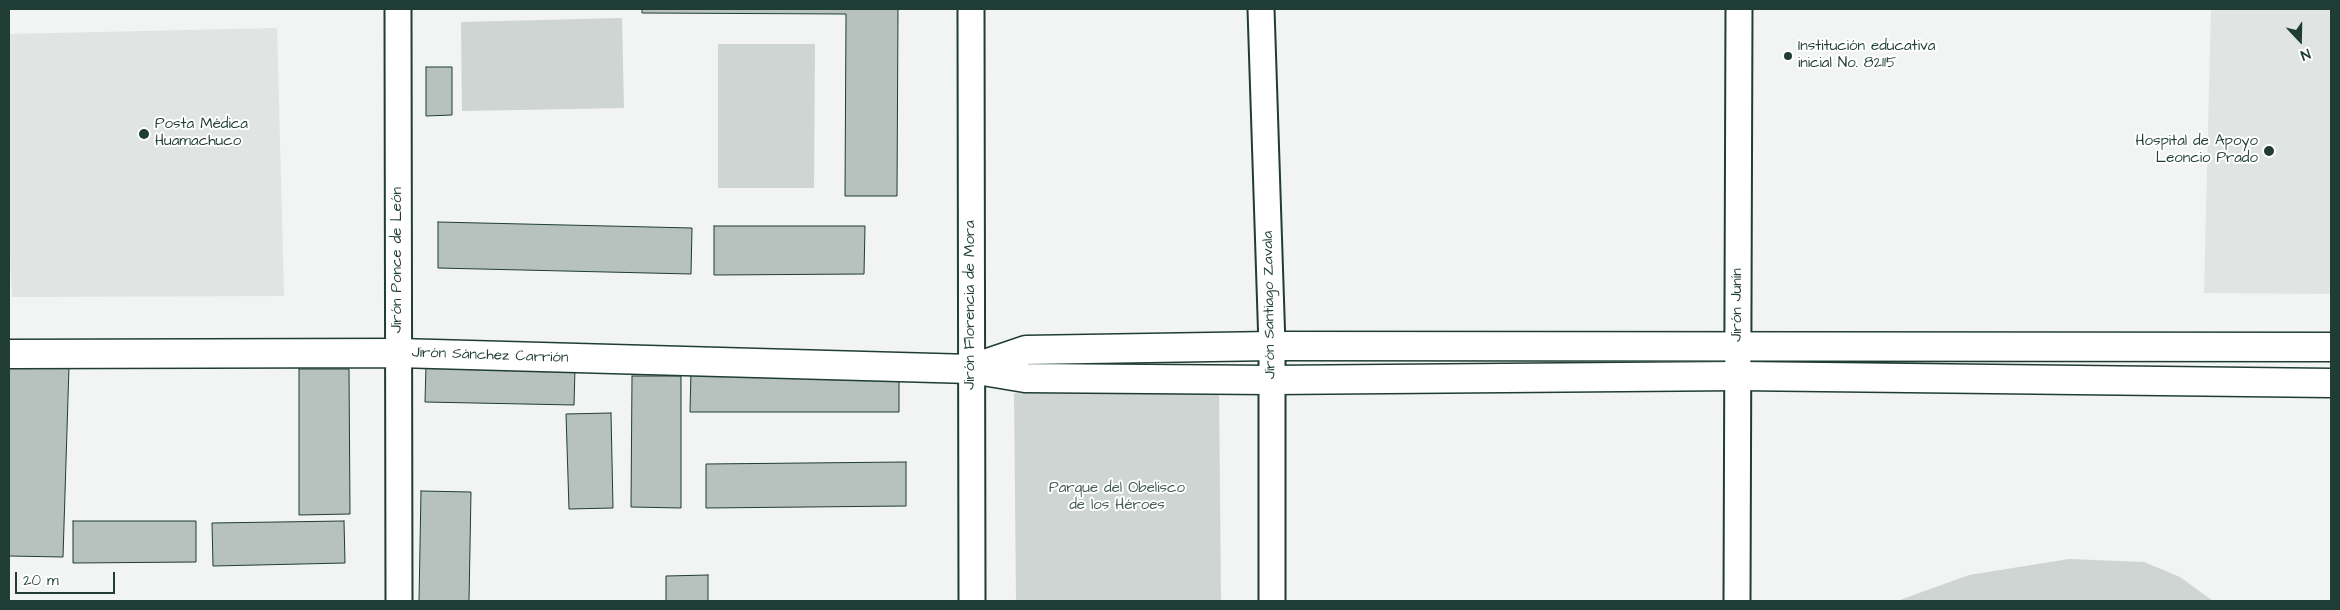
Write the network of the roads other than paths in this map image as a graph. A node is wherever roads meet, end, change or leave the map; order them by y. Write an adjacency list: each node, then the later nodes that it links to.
1 (398, 9): 8 (street, Jirón Ponce de León)
2 (971, 9): 10 (street, Jirón Florencia de Mora)
3 (1261, 9): 5 (street, Jirón Santiago Zavala)
4 (1739, 9): 6 (street, Jirón Junín)
5 (1272, 346): 6 (main road); 10 (main road); 12 (street, Jirón Santiago Zavala)
6 (1738, 346): 7 (main road); 11 (street, Jirón Junín)
7 (2331, 347)
8 (398, 353): 9 (main road, Jirón Sánchez Carrión); 10 (main road, Jirón Sánchez Carrión); 14 (street, Jirón Ponce de León)
9 (9, 354)
10 (971, 369): 12 (main road); 15 (street, Jirón Florencia de Mora)
11 (1738, 376): 12 (main road); 13 (main road); 17 (street, Jirón Junín)
12 (1272, 380): 16 (street, Jirón Santiago Zavala)
13 (2331, 383)
14 (399, 601)
15 (972, 601)
16 (1272, 601)
17 (1737, 601)

